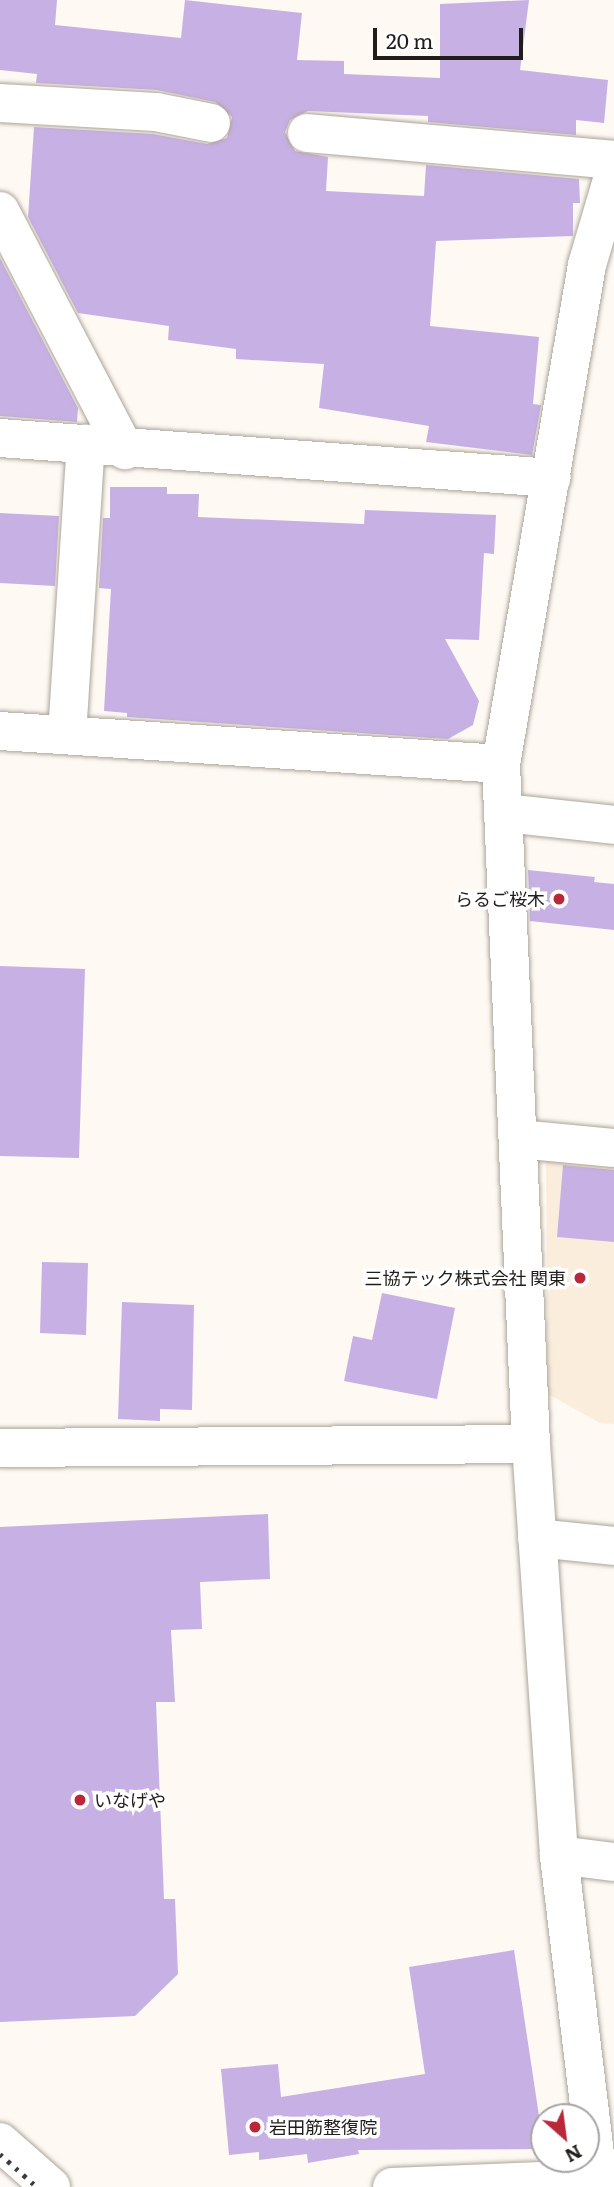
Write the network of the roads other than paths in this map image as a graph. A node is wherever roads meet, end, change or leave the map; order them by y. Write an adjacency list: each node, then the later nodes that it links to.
1 (0, 103): 2 (street)
2 (211, 123)
3 (307, 132): 4 (street)
4 (614, 160)
5 (614, 173): 10 (street)
6 (0, 211): 9 (street)
7 (0, 438): 8 (street)
8 (86, 444): 9 (street); 12 (street)
9 (125, 450): 10 (street)
10 (552, 478): 13 (street)
11 (0, 732): 12 (street)
12 (67, 735): 13 (street)
13 (501, 764): 14 (street)
14 (504, 813): 15 (street); 16 (street)
15 (614, 825)
16 (519, 1139): 17 (street); 18 (street)
17 (614, 1148)
18 (531, 1444): 19 (street); 20 (street)
19 (0, 1448)
20 (537, 1538): 21 (street); 22 (street)
21 (614, 1546)
22 (559, 1855): 23 (street); 24 (street)
23 (614, 1862)
24 (598, 2054): 26 (street)
25 (0, 2141): 27 (street)
26 (603, 2180): 28 (street)
27 (51, 2187)
28 (392, 2187)

